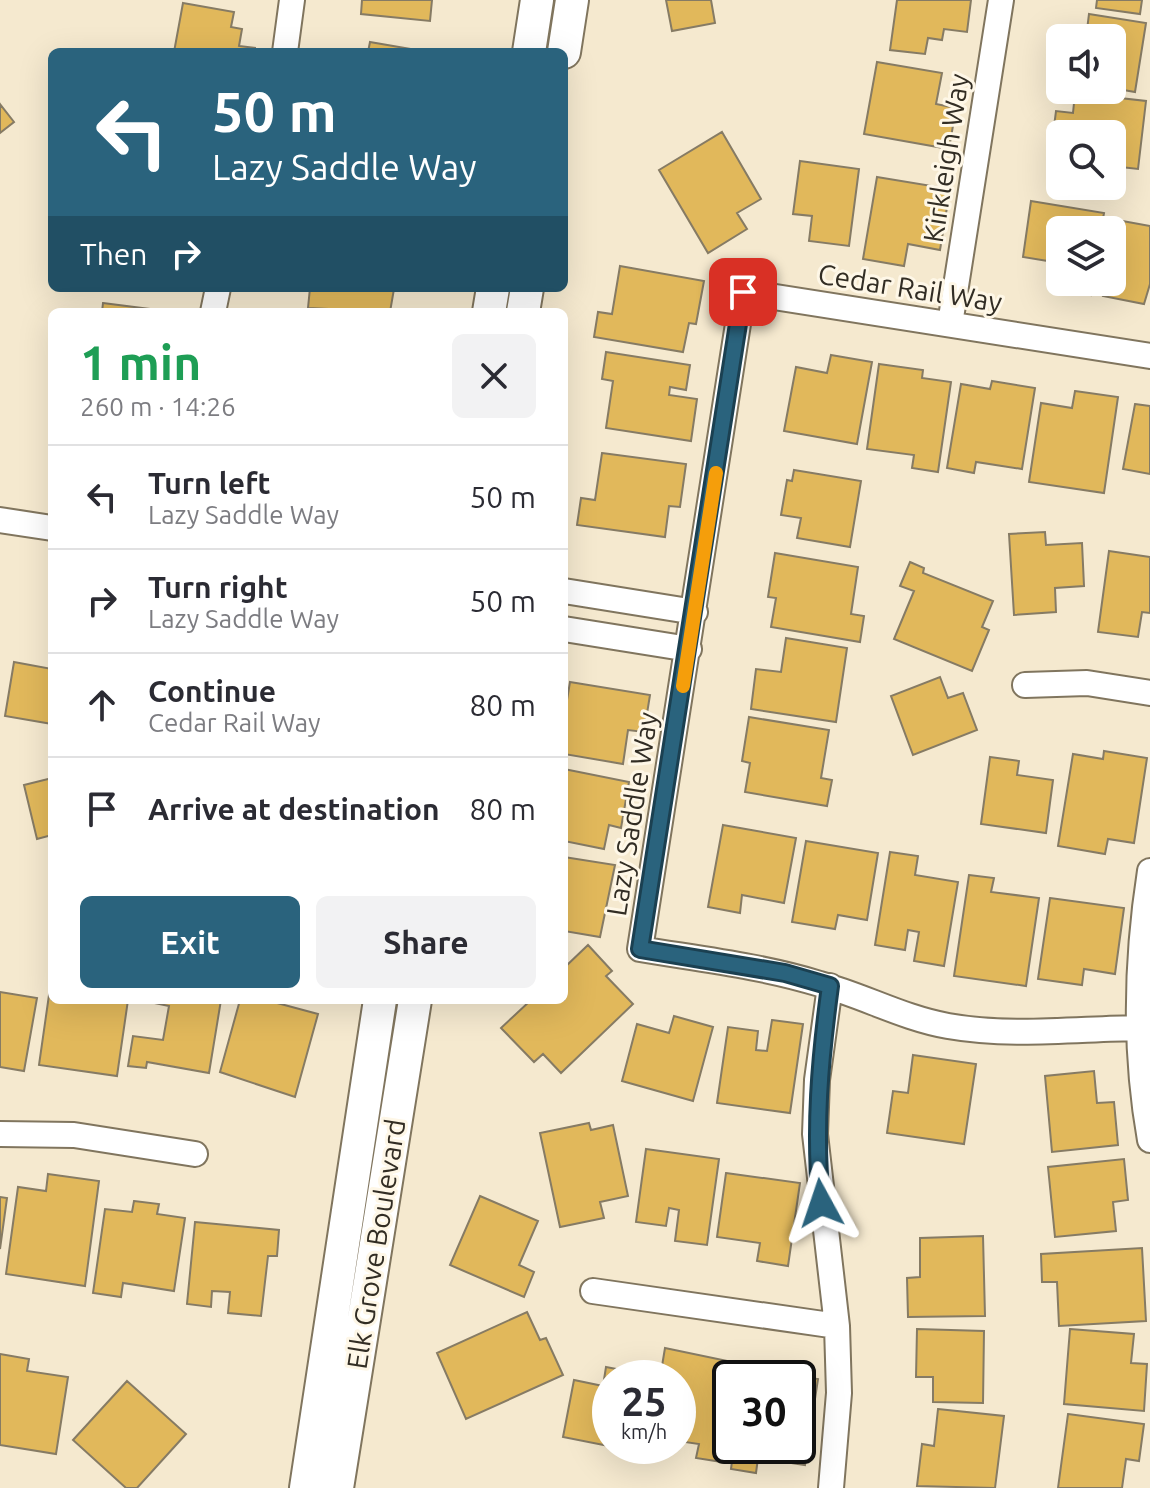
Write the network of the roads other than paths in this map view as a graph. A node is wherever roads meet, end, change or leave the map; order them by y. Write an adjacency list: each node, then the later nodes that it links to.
1 (292, 0): 5 (street)
2 (537, 0): 6 (main road)
3 (572, 0): 7 (main road)
4 (1001, 0): 8 (street, Kirkleigh Way)
5 (286, 48)
6 (530, 48)
7 (565, 48)
8 (950, 324): 9 (street, Cedar Rail Way); 13 (street, Cedar Rail Way)
9 (1150, 356)
10 (0, 520): 11 (street)
11 (48, 527)
12 (568, 592): 13 (street)
13 (695, 612): 15 (street, Lazy Saddle Way)
14 (568, 630): 15 (street)
15 (689, 649): 19 (street, Lazy Saddle Way)
16 (1025, 685): 17 (street)
17 (1150, 693)
18 (1150, 871): 22 (street)
19 (830, 986): 22 (street, Lazy Saddle Way); 27 (street)
20 (379, 1004): 28 (main road, Elk Grove Boulevard)
21 (414, 1004): 29 (main road, Elk Grove Boulevard)
22 (1138, 1028): 24 (street)
23 (0, 1134): 25 (street)
24 (1150, 1140)
25 (195, 1154)
26 (593, 1291): 27 (street)
27 (837, 1326): 30 (street)
28 (306, 1488)
29 (337, 1488)
30 (831, 1488)

